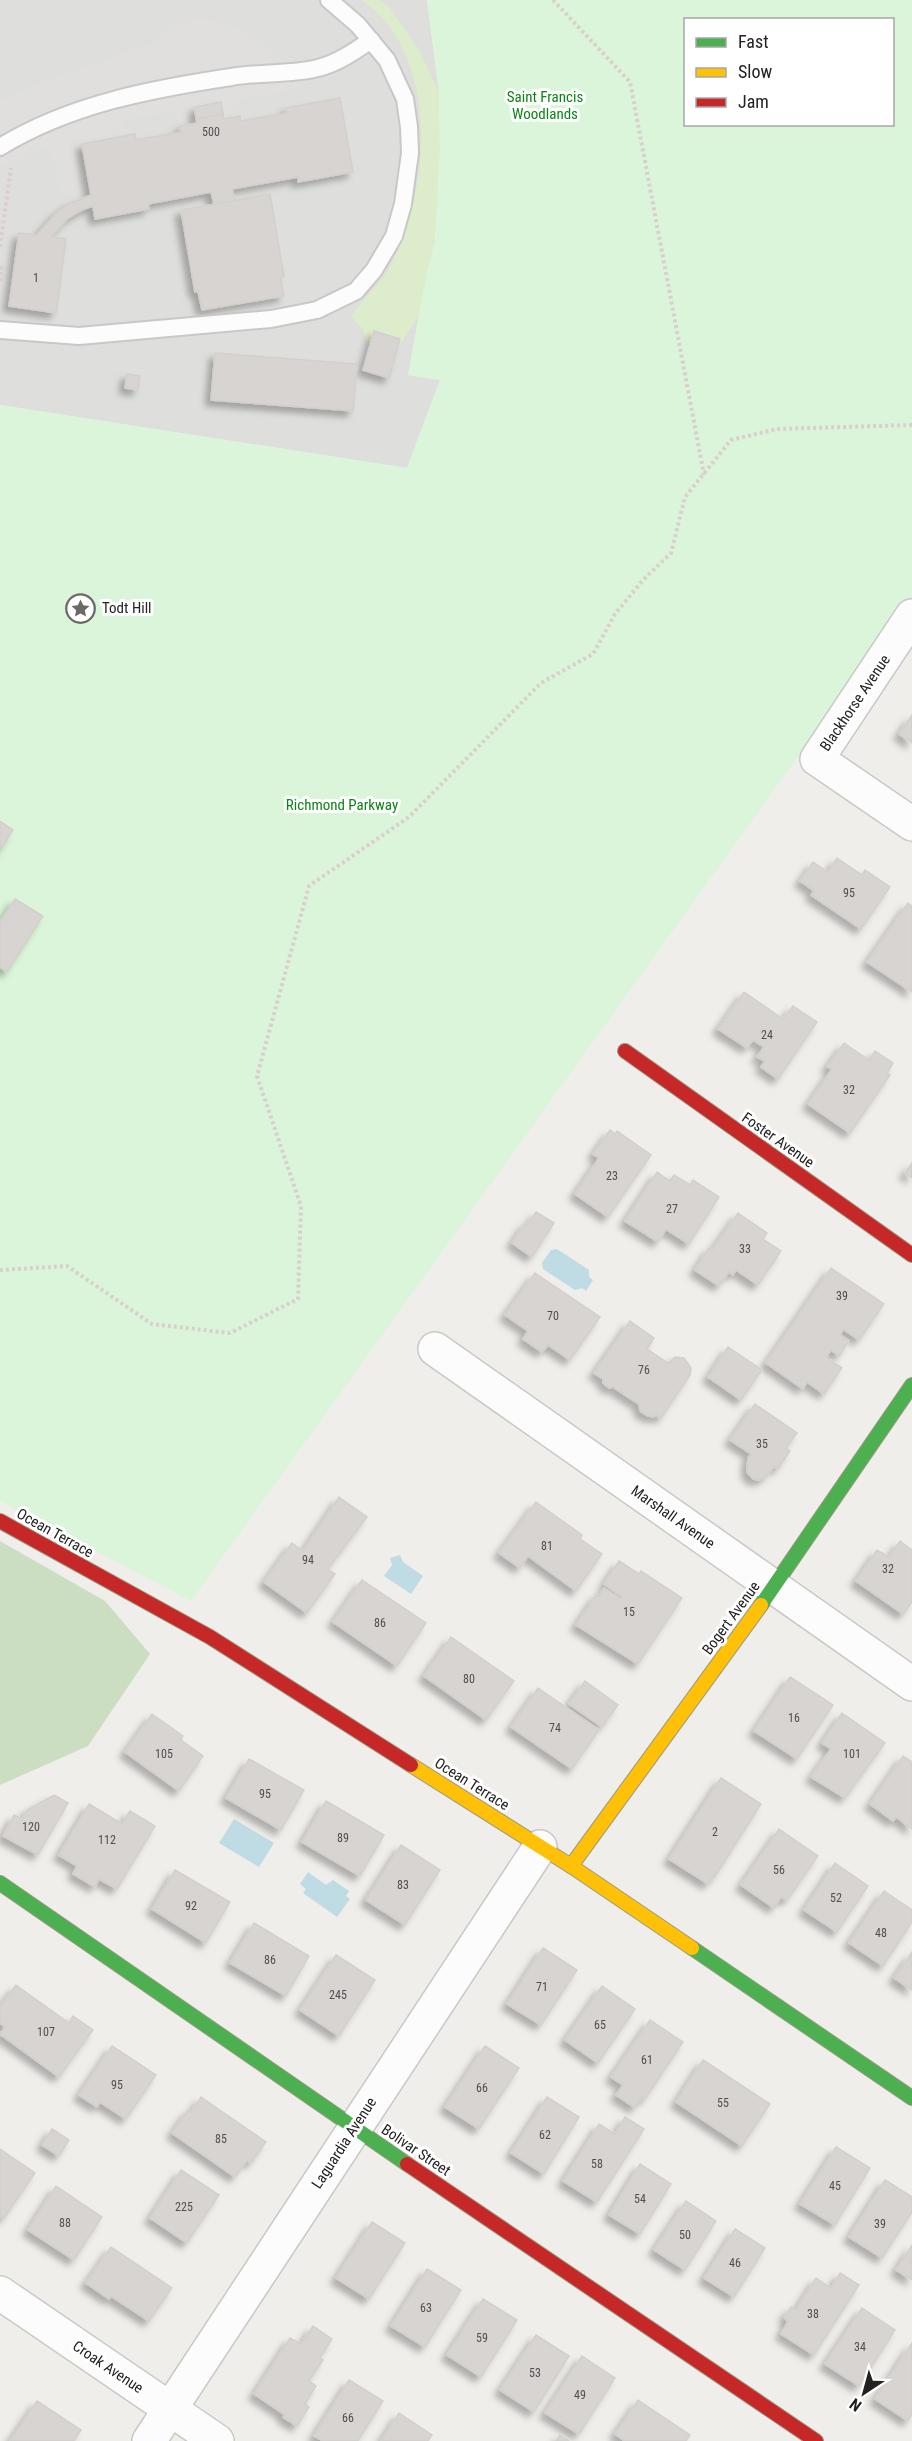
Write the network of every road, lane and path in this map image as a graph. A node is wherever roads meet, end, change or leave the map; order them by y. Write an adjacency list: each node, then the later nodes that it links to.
1 (329, 0): 3 (lane)
2 (553, 0): 11 (path)
3 (371, 40): 4 (lane); 9 (lane)
4 (0, 147)
5 (11, 166): 6 (path)
6 (0, 247)
7 (0, 268): 8 (path)
8 (0, 282)
9 (0, 330)
10 (912, 425): 11 (path)
11 (704, 476): 16 (path)
12 (912, 616): 13 (street, Blackhorse Avenue)
13 (912, 824)
14 (625, 1051): 15 (street, Foster Avenue)
15 (912, 1255)
16 (0, 1270)
17 (435, 1349): 20 (street, Marshall Avenue)
18 (912, 1385): 20 (street, Bogert Avenue)
19 (0, 1521): 22 (street, Ocean Terrace)
20 (773, 1588): 21 (street, Marshall Avenue); 23 (street, Bogert Avenue)
21 (912, 1684)
22 (540, 1847): 23 (street, Ocean Terrace); 26 (street, Laguardia Avenue)
23 (572, 1866): 25 (street, Ocean Terrace)
24 (0, 1883): 26 (street, Bolivar Street)
25 (912, 2098)
26 (353, 2128): 28 (street, Laguardia Avenue); 31 (street, Bolivar Street)
27 (0, 2293): 28 (street, Croak Avenue)
28 (170, 2409): 29 (street, Laguardia Avenue); 30 (street, Croak Avenue)
29 (149, 2441)
30 (217, 2441)
31 (816, 2441)

